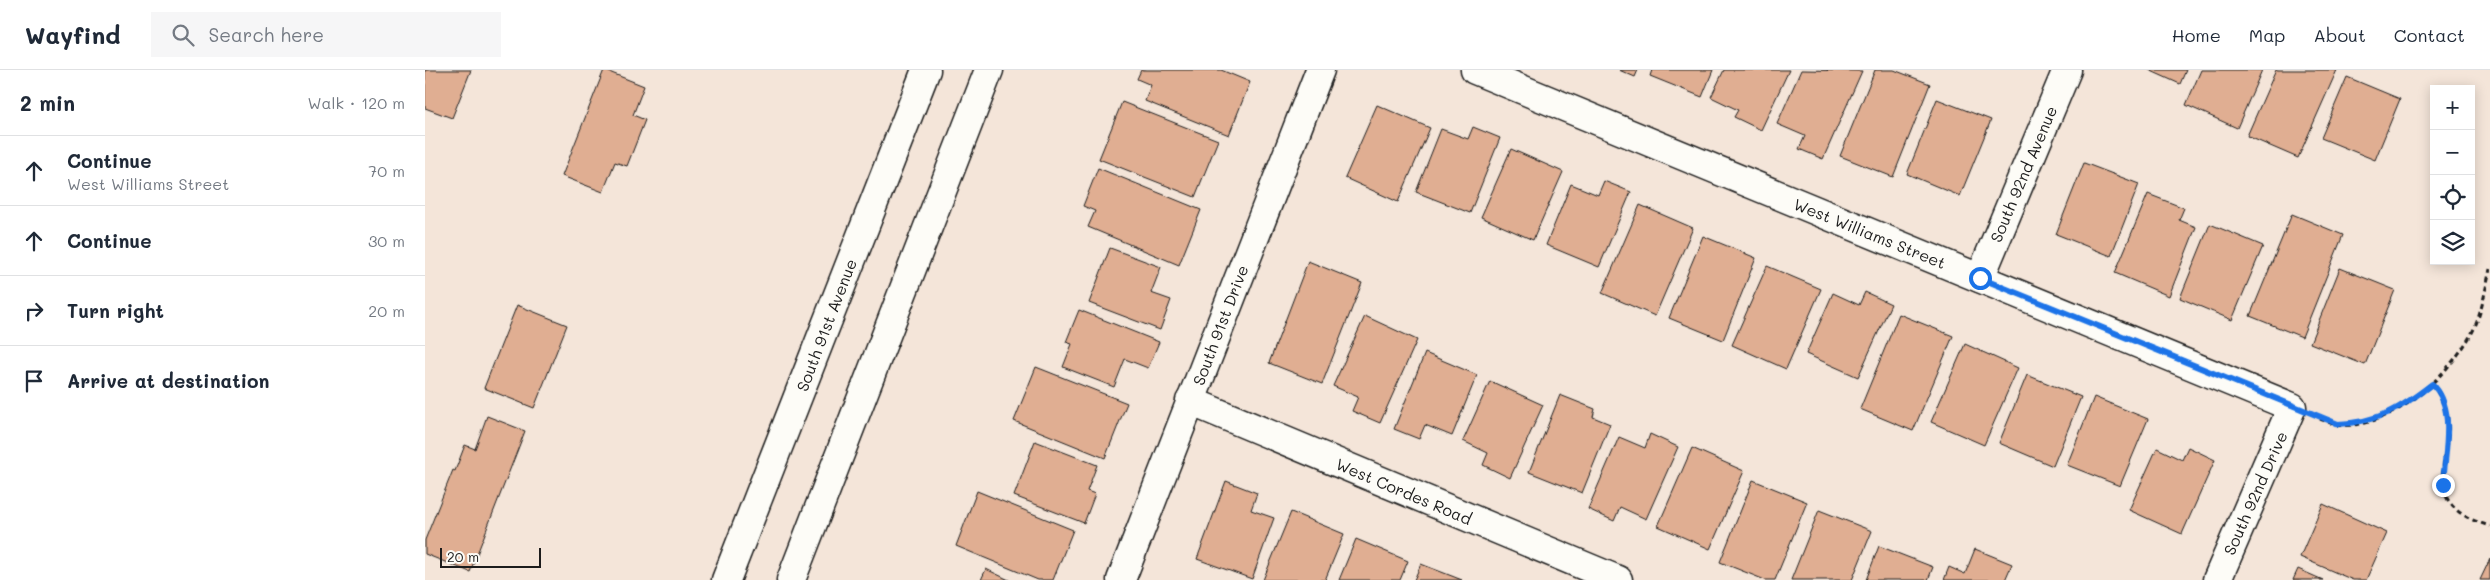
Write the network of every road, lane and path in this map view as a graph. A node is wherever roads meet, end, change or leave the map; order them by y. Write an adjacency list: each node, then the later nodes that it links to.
1 (926, 70): 12 (street, South 91st Avenue)
2 (989, 70): 13 (street)
3 (1320, 70): 9 (street, South 91st Drive)
4 (1475, 70): 7 (street, West Williams Street)
5 (2067, 70): 7 (street, South 92nd Avenue)
6 (2490, 269): 8 (path)
7 (1980, 278): 10 (street, West Williams Street)
8 (2432, 384): 10 (path); 11 (path)
9 (1190, 401): 14 (street, South 91st Drive); 15 (street, West Cordes Road)
10 (2292, 407): 16 (street, South 92nd Drive)
11 (2490, 526)
12 (726, 580)
13 (791, 580)
14 (1121, 580)
15 (1618, 580)
16 (2217, 580)

